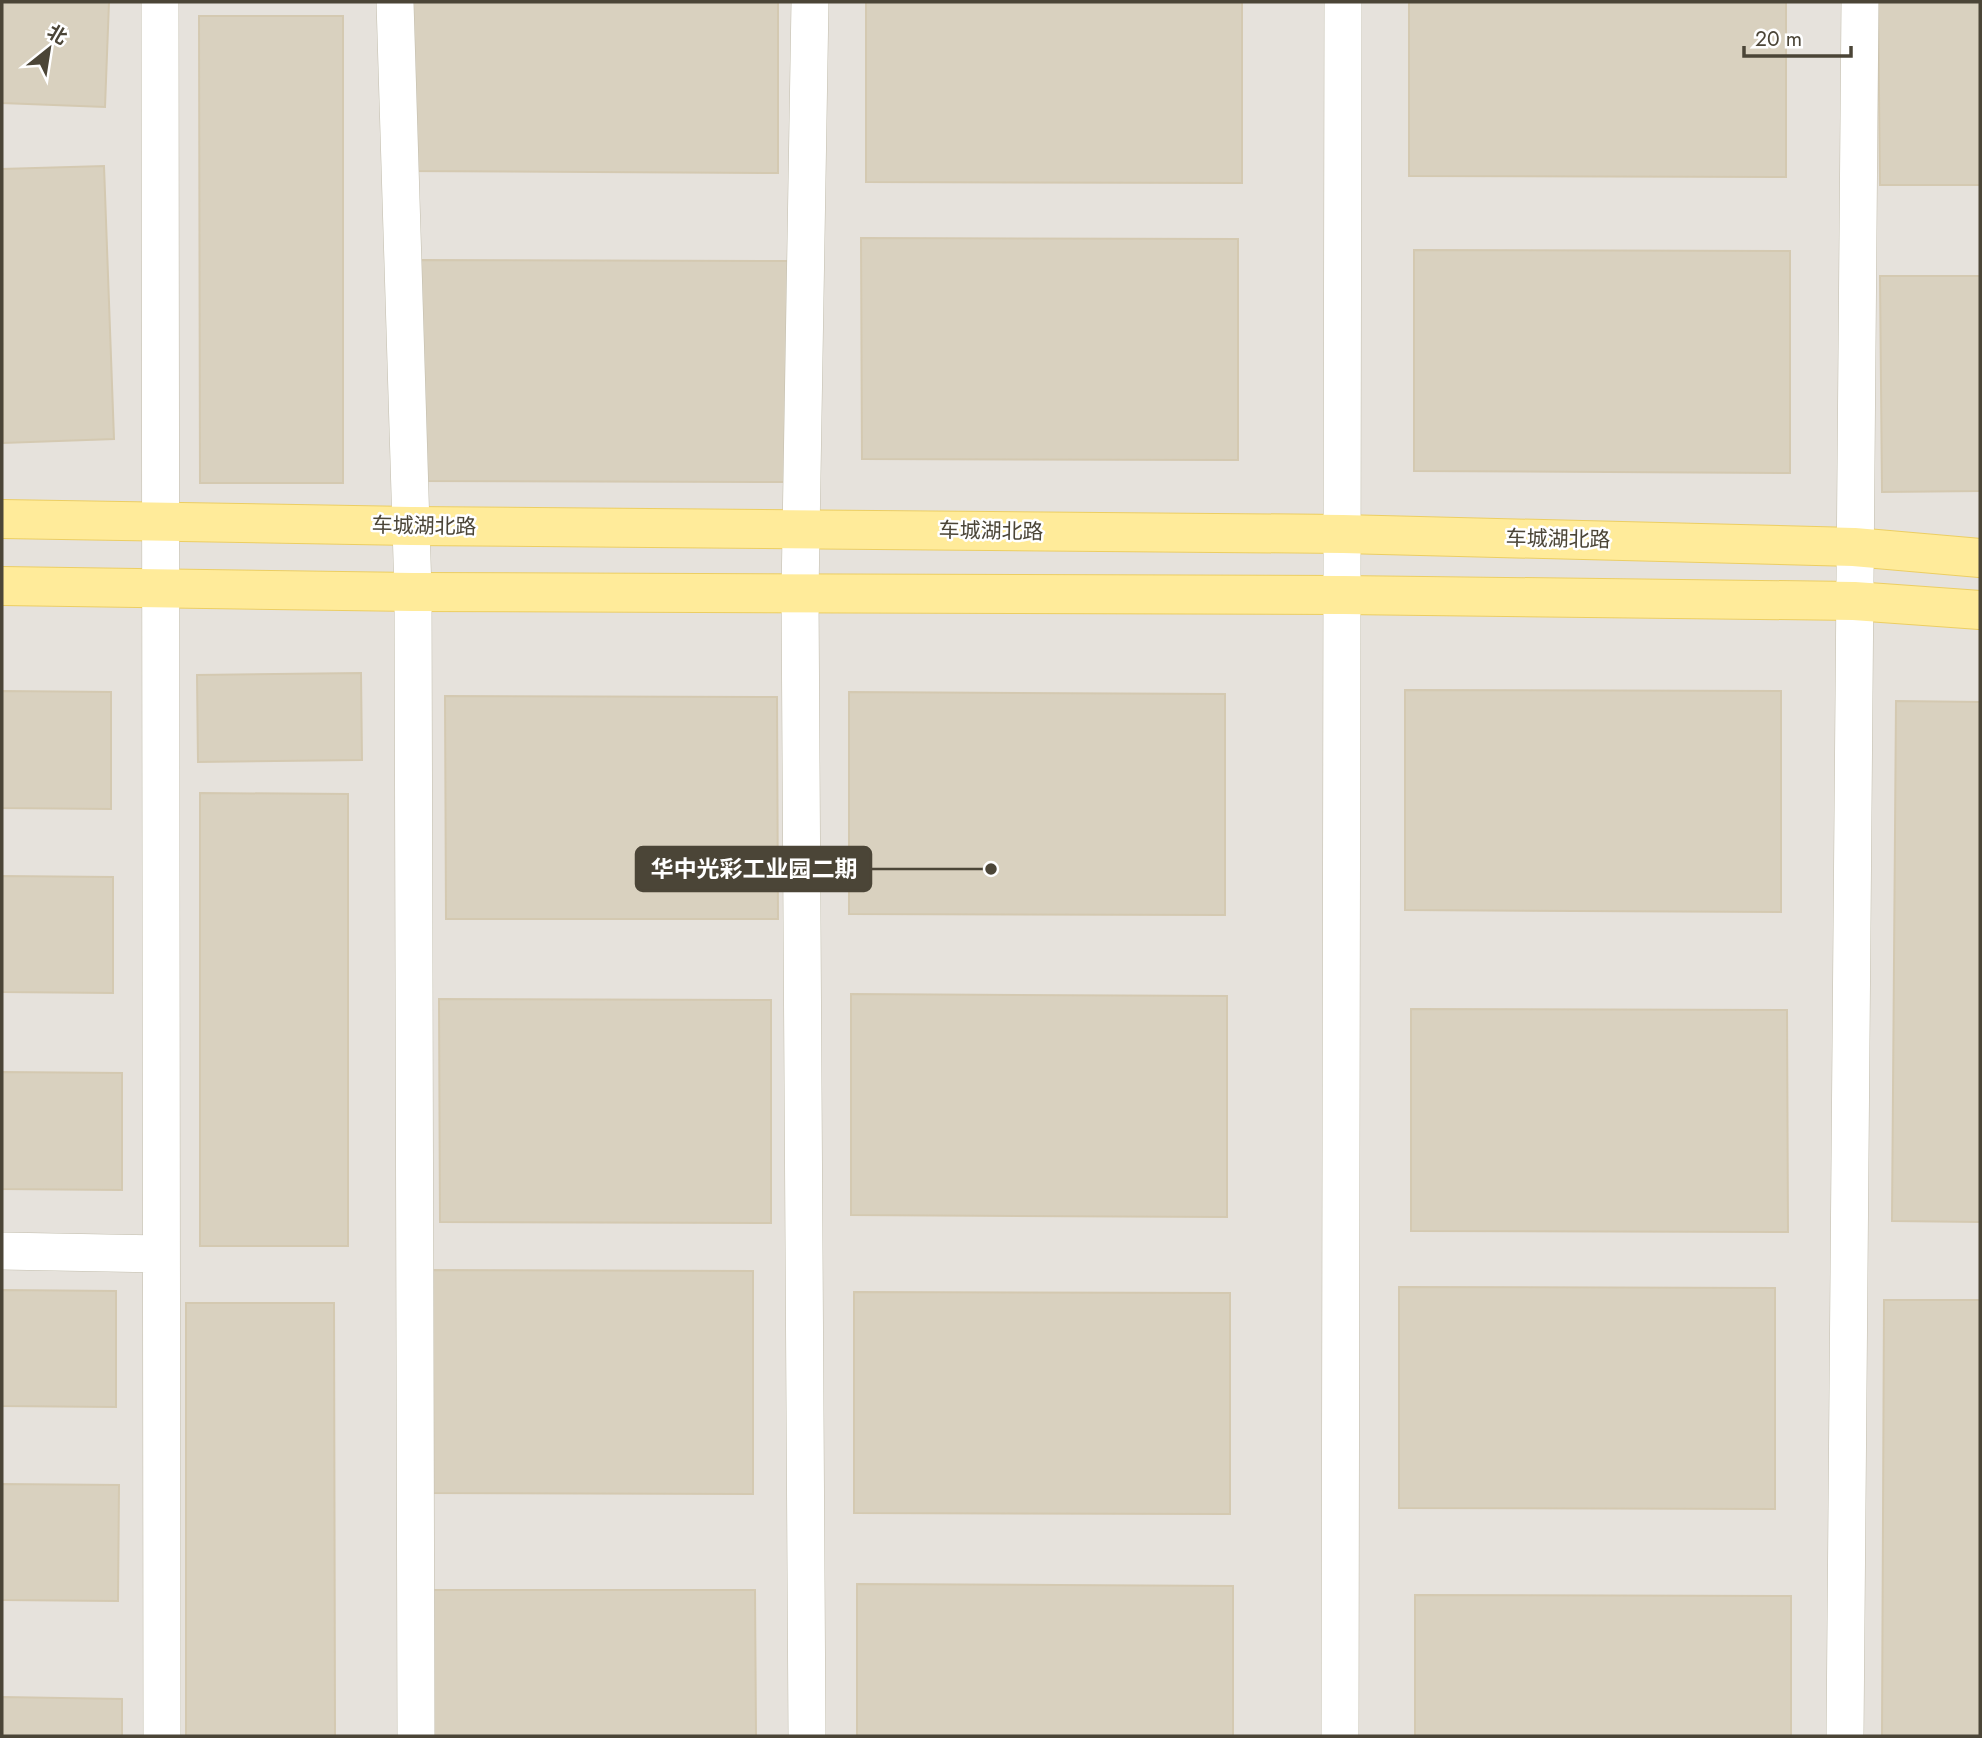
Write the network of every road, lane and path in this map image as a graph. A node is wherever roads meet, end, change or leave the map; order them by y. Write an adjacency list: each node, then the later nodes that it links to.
1 (160, 2): 7 (street)
2 (395, 2): 8 (street)
3 (810, 2): 9 (street)
4 (1343, 2): 10 (street)
5 (1860, 2): 11 (street)
6 (2, 519): 7 (main road, 车城湖北路)
7 (159, 522): 8 (main road, 车城湖北路); 14 (street)
8 (411, 526): 9 (main road, 车城湖北路); 15 (street)
9 (802, 529): 10 (main road, 车城湖北路); 16 (street)
10 (1343, 534): 11 (main road, 车城湖北路); 17 (street)
11 (1854, 547): 12 (main road, 车城湖北路); 18 (street)
12 (1980, 558)
13 (2, 586): 14 (main road)
14 (159, 589): 15 (main road); 21 (street)
15 (413, 592): 16 (main road); 23 (street)
16 (800, 594): 17 (main road); 24 (street)
17 (1343, 594): 18 (main road); 25 (street)
18 (1854, 601): 19 (main road); 26 (street)
19 (1980, 610)
20 (2, 1251): 21 (street)
21 (161, 1254): 22 (street)
22 (162, 1736)
23 (416, 1736)
24 (807, 1736)
25 (1340, 1736)
26 (1845, 1736)

